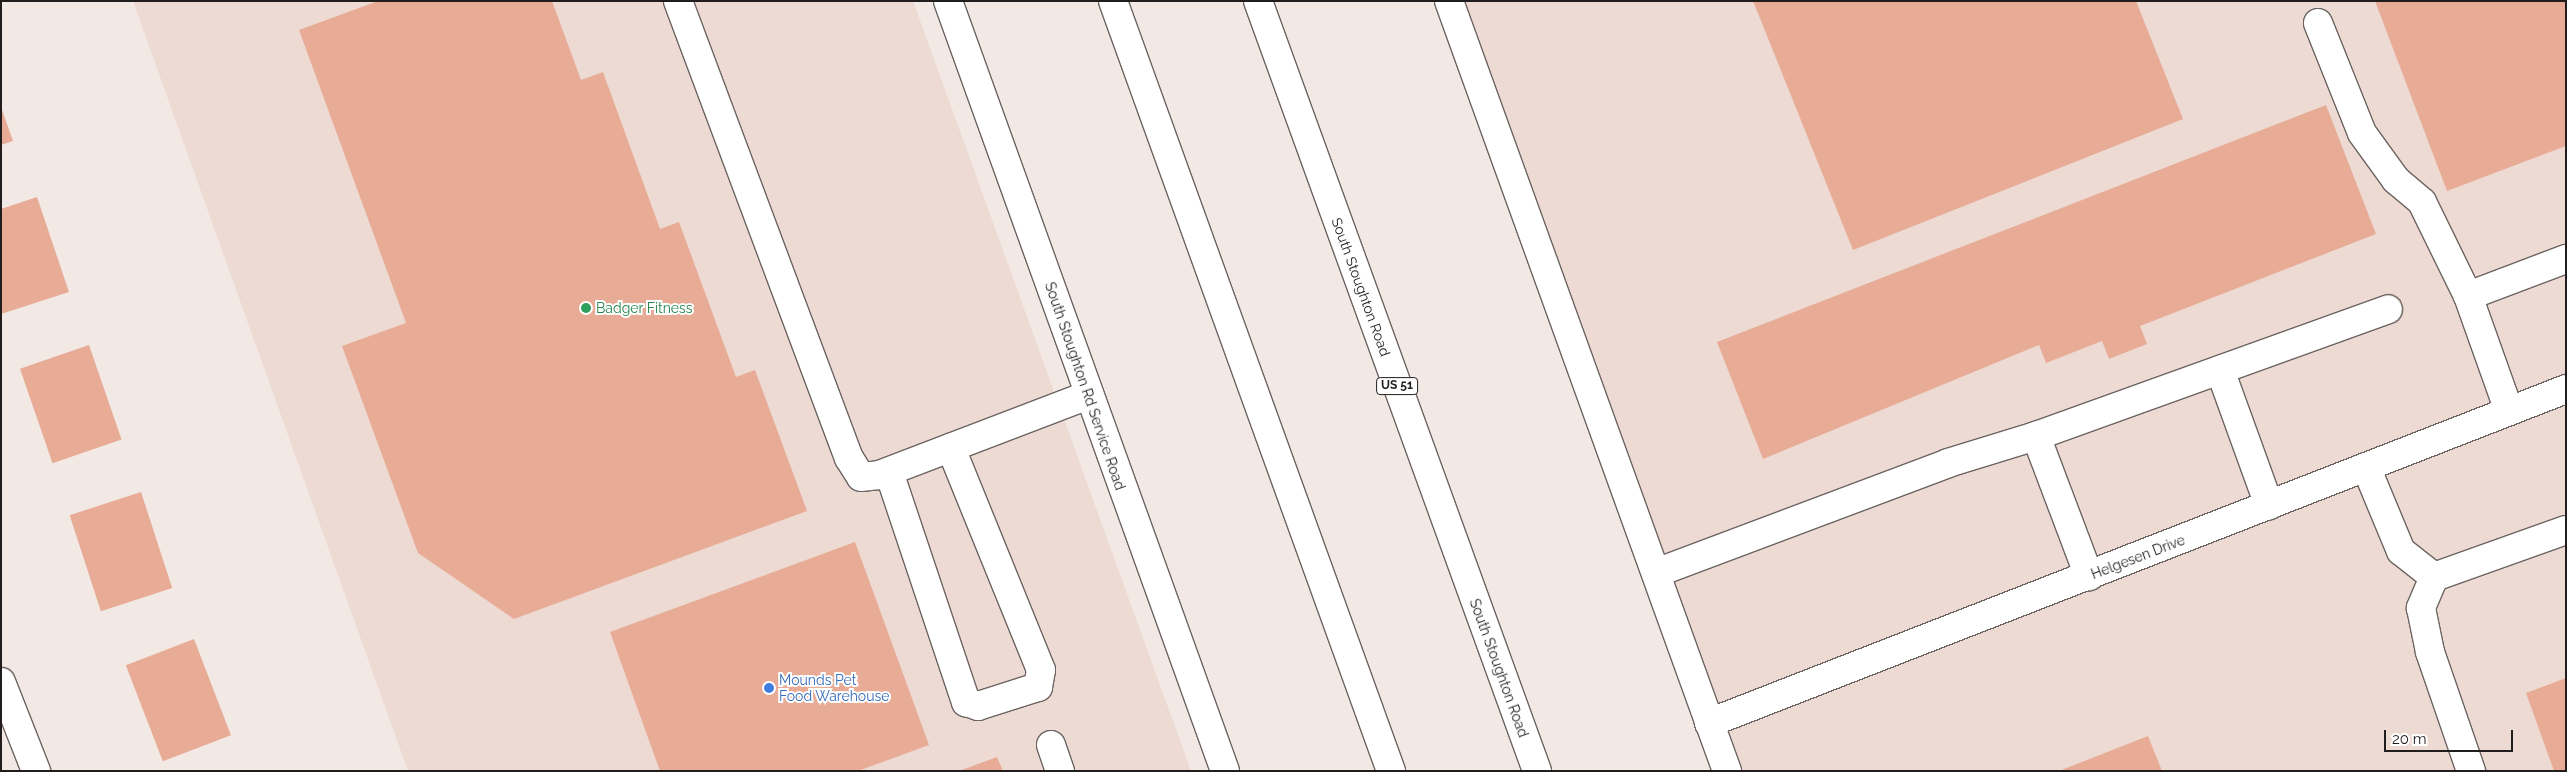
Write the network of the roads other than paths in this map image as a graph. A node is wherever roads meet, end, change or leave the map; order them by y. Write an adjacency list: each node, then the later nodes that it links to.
1 (678, 1): 17 (street)
2 (948, 1): 12 (street, South Stoughton Rd Service Road)
3 (1113, 1): 29 (street)
4 (1258, 1): 30 (street, South Stoughton Road / US 51)
5 (1449, 1): 20 (street)
6 (2318, 23): 8 (street)
7 (2566, 259): 8 (street)
8 (2468, 296): 13 (street)
9 (2388, 310): 10 (street)
10 (2220, 370): 14 (street); 18 (street)
11 (2566, 389): 13 (street, Helgesen Drive)
12 (1089, 395): 15 (street); 28 (street, South Stoughton Rd Service Road)
13 (2509, 411): 16 (street, Helgesen Drive)
14 (2036, 436): 20 (street); 21 (street)
15 (951, 448): 17 (street); 17 (street)
16 (2366, 468): 18 (street, Helgesen Drive); 22 (street)
17 (889, 472)
18 (2269, 505): 21 (street, Helgesen Drive)
19 (2566, 530): 22 (street)
20 (1656, 573): 24 (street)
21 (2089, 576): 24 (street, Helgesen Drive)
22 (2434, 577): 32 (street)
23 (1, 682): 26 (street)
24 (1709, 723): 31 (street)
25 (1050, 746): 27 (street)
26 (36, 771)
27 (1060, 771)
28 (1224, 771)
29 (1391, 771)
30 (1537, 771)
31 (1727, 771)
32 (2471, 771)

